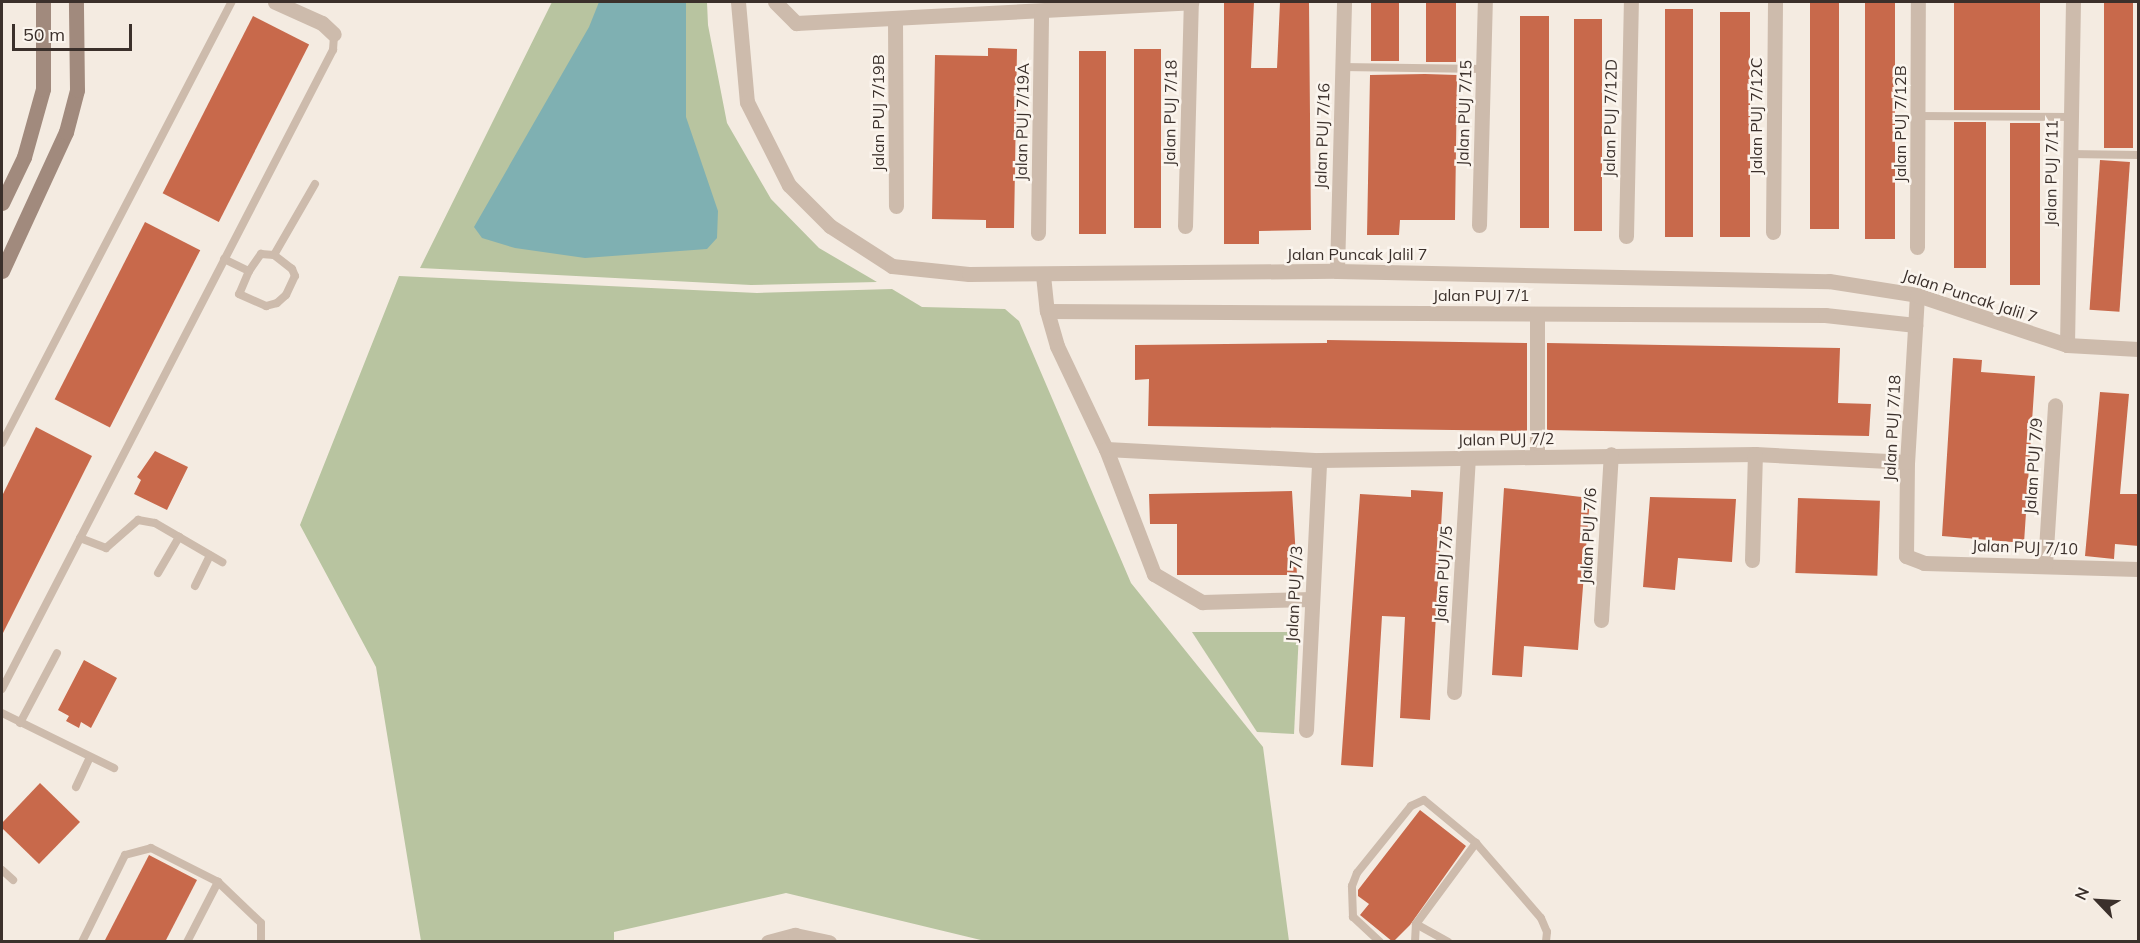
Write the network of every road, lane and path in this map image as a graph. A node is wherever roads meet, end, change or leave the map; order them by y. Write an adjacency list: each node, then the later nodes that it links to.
1 (43, 2): 24 (main road)
2 (76, 2): 34 (main road)
3 (232, 2): 45 (lane)
4 (275, 2): 16 (street)
5 (738, 2): 37 (street, Jalan Puncak Jalil 7)
6 (775, 2): 15 (street)
7 (1191, 2): 14 (street); 27 (street, Jalan PUJ 7/18)
8 (1344, 2): 17 (street, Jalan PUJ 7/16)
9 (1485, 2): 18 (street, Jalan PUJ 7/15)
10 (1631, 2): 30 (street, Jalan PUJ 7/12D)
11 (1775, 2): 28 (street, Jalan PUJ 7/12C)
12 (1918, 2): 19 (street, Jalan PUJ 7/12B)
13 (2073, 2): 20 (street, Jalan PUJ 7/11)
14 (1041, 12): 15 (street); 29 (street, Jalan PUJ 7/19A)
15 (895, 20): 25 (street, Jalan PUJ 7/19B)
16 (334, 34): 33 (lane)
17 (1342, 66): 18 (lane); 36 (street, Jalan PUJ 7/16)
18 (1484, 69): 26 (street, Jalan PUJ 7/15)
19 (1918, 116): 20 (lane); 31 (street, Jalan PUJ 7/12B)
20 (2070, 117): 21 (street, Jalan PUJ 7/11)
21 (2069, 154): 22 (lane); 42 (street, Jalan PUJ 7/11)
22 (2139, 155)
23 (315, 184): 32 (lane)
24 (2, 203)
25 (896, 206)
26 (1479, 225)
27 (1185, 226)
28 (1773, 232)
29 (1038, 233)
30 (1626, 236)
31 (1917, 247)
32 (274, 255): 35 (lane); 35 (lane)
33 (224, 259): 35 (lane); 54 (lane)
34 (2, 271)
35 (249, 271)
36 (1337, 271): 37 (street, Jalan Puncak Jalil 7); 38 (street, Jalan Puncak Jalil 7)
37 (1043, 275): 39 (street)
38 (1917, 295): 41 (street, Jalan PUJ 7/18); 42 (street, Jalan Puncak Jalil 7)
39 (1047, 311): 40 (street, Jalan PUJ 7/1); 46 (street)
40 (1537, 314): 41 (street, Jalan PUJ 7/1); 49 (street)
41 (1916, 325): 52 (street, Jalan PUJ 7/18)
42 (2067, 345): 43 (street, Jalan Puncak Jalil 7)
43 (2139, 349)
44 (2055, 405): 59 (street, Jalan PUJ 7/9)
45 (2, 443)
46 (1106, 449): 51 (street, Jalan PUJ 7/2); 63 (street)
47 (1611, 454): 48 (street, Jalan PUJ 7/2); 49 (street, Jalan PUJ 7/2); 64 (street, Jalan PUJ 7/6)
48 (1755, 454): 52 (street, Jalan PUJ 7/2); 56 (street)
49 (1537, 456): 50 (street, Jalan PUJ 7/2)
50 (1468, 458): 51 (street, Jalan PUJ 7/2); 67 (street, Jalan PUJ 7/5)
51 (1319, 459): 63 (street, Jalan PUJ 7/3)
52 (1907, 462): 57 (street, Jalan PUJ 7/18)
53 (179, 537): 54 (lane); 55 (lane); 61 (lane)
54 (80, 538): 66 (lane)
55 (210, 555): 58 (lane); 62 (lane)
56 (1752, 560)
57 (1911, 561): 59 (street, Jalan PUJ 7/10)
58 (222, 562)
59 (2045, 565): 60 (street, Jalan PUJ 7/10)
60 (2139, 569)
61 (158, 573)
62 (195, 586)
63 (1312, 599): 70 (street, Jalan PUJ 7/3)
64 (1601, 620)
65 (57, 653): 69 (lane)
66 (2, 689)
67 (1454, 692)
68 (2, 713): 69 (lane)
69 (20, 723): 71 (lane)
70 (1306, 730)
71 (90, 757): 72 (lane); 73 (lane)
72 (114, 768)
73 (76, 787)
74 (1476, 843): 78 (lane); 84 (lane); 87 (lane)
75 (2, 870): 76 (lane)
76 (13, 880)
77 (218, 882): 79 (lane); 80 (lane); 81 (lane)
78 (1416, 924): 85 (lane); 86 (lane)
79 (82, 942)
80 (187, 942)
81 (261, 942)
82 (768, 942): 83 (street)
83 (829, 942)
84 (1380, 942)
85 (1415, 942)
86 (1448, 942)
87 (1546, 942)

